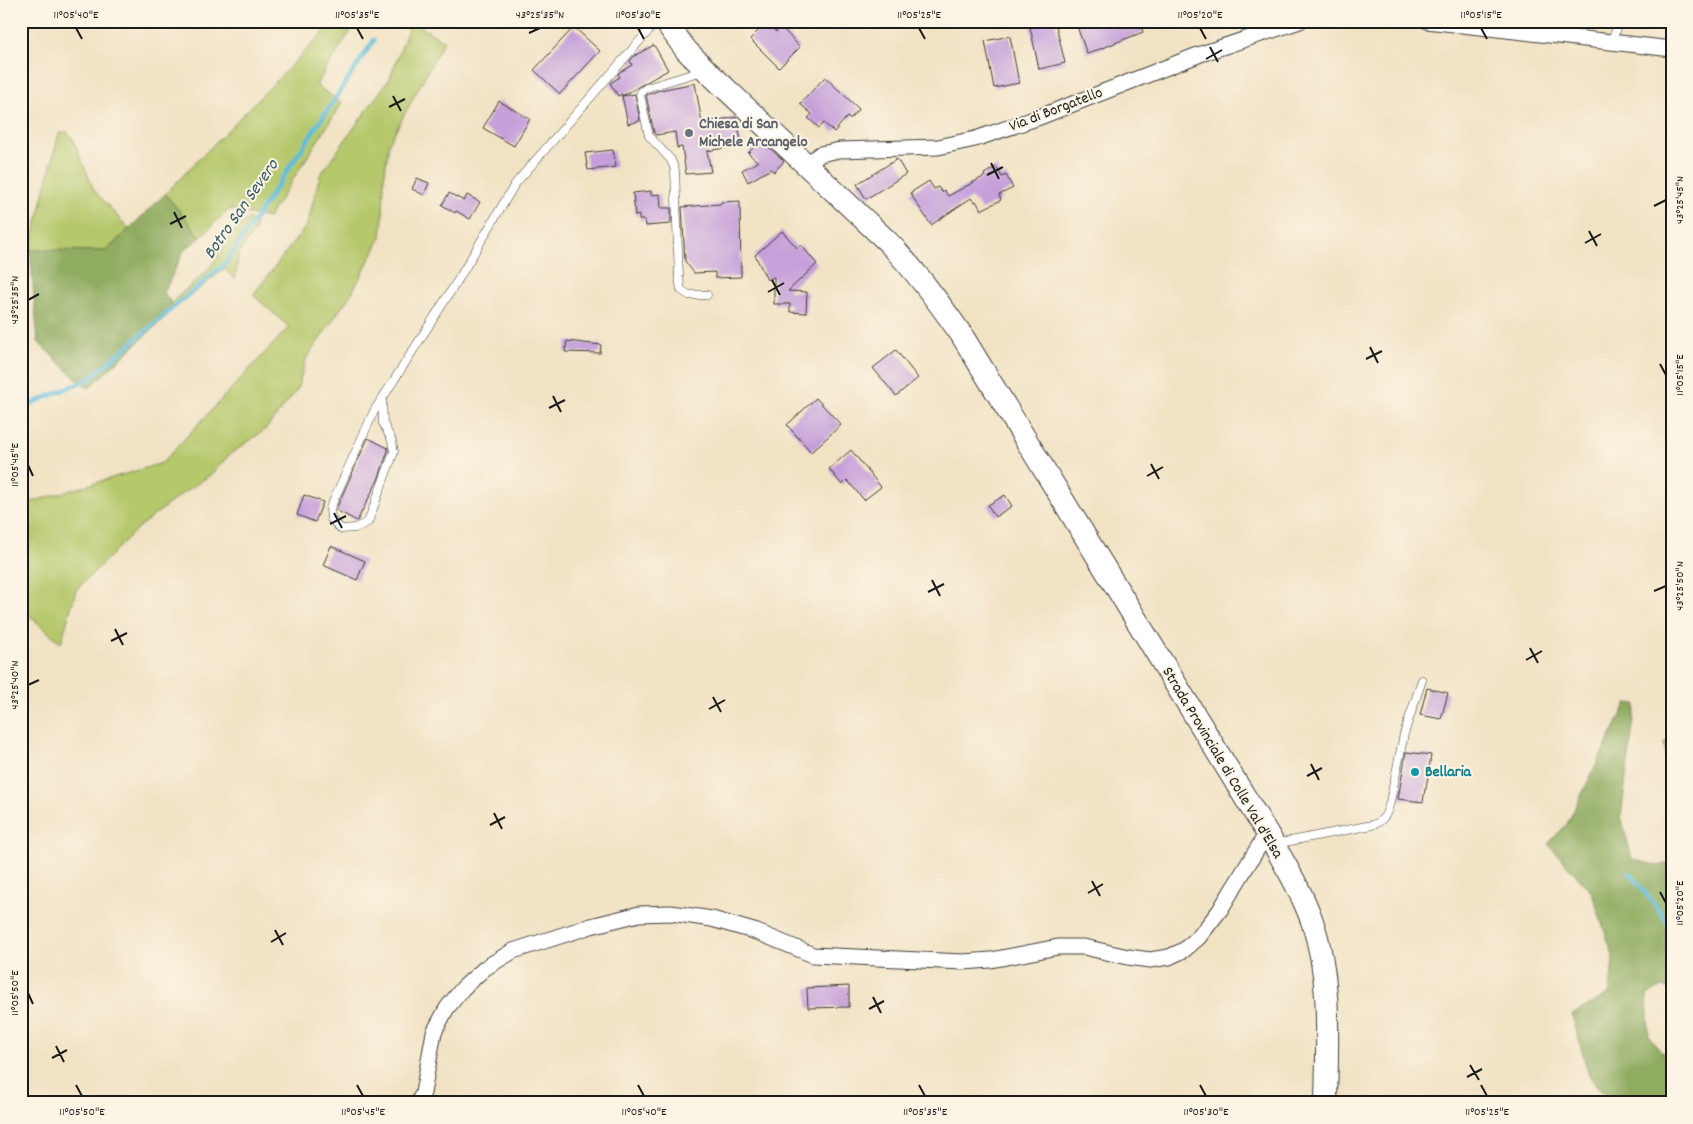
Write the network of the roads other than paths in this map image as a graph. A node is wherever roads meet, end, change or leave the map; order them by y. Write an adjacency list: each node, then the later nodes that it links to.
1 (657, 21): 11 (lane)
2 (665, 21): 8 (main road)
3 (1300, 21): 9 (street, Via di Borgatello)
4 (1427, 21): 6 (street)
5 (1621, 21): 6 (lane)
6 (1610, 42): 7 (street)
7 (1672, 49)
8 (706, 70): 9 (main road); 10 (lane)
9 (807, 165): 13 (main road, Strada Provinciale di Colle Val d'Elsa)
10 (707, 296)
11 (382, 399): 11 (lane)
12 (1422, 680): 13 (lane)
13 (1270, 839): 14 (street); 15 (main road, Strada Provinciale di Colle Val d'Elsa)
14 (418, 1103)
15 (1326, 1103)

